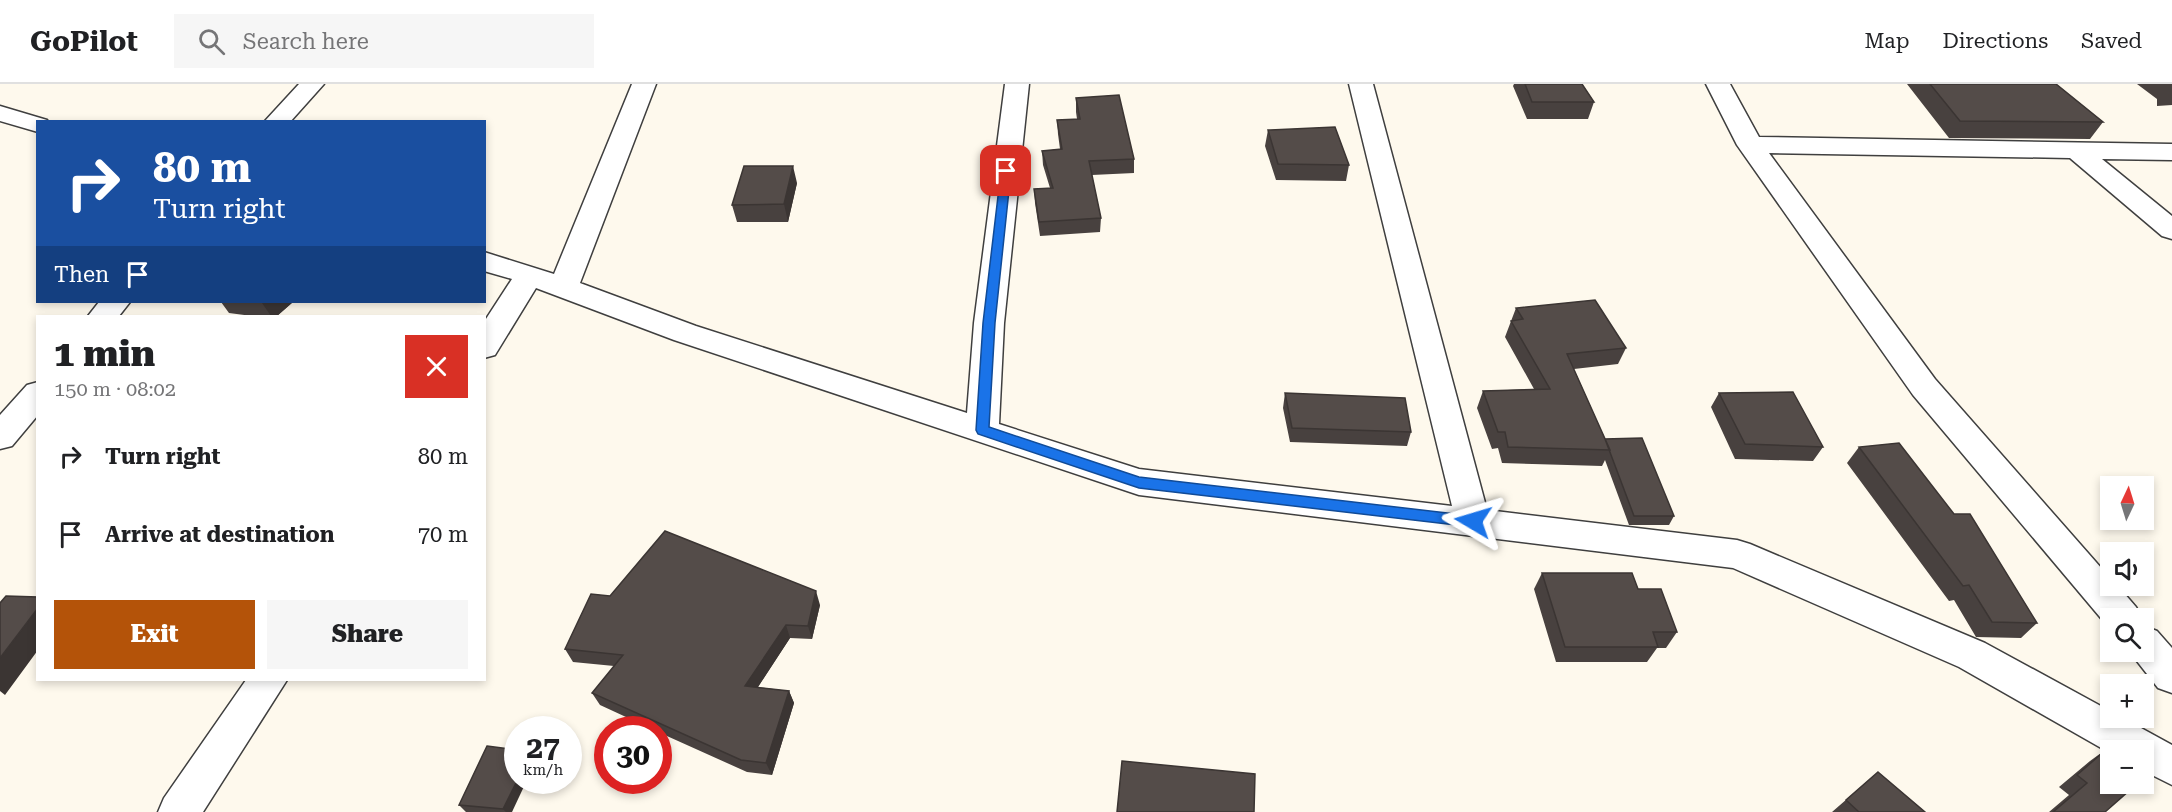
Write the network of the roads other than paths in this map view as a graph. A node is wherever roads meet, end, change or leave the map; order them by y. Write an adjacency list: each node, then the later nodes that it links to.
1 (312, 84): 7 (street)
2 (644, 84): 15 (street)
3 (1017, 84): 20 (street)
4 (1361, 84): 22 (street)
5 (1718, 84): 9 (street)
6 (0, 113): 8 (street)
7 (278, 120)
8 (36, 124)
9 (1750, 146): 10 (street); 23 (street)
10 (2077, 151): 11 (street); 12 (street)
11 (2172, 152)
12 (2172, 231)
13 (486, 262): 14 (street)
14 (530, 275): 15 (street); 18 (street)
15 (563, 288): 20 (street)
16 (115, 303): 17 (street)
17 (104, 315)
18 (486, 344)
19 (36, 395): 21 (street)
20 (982, 430): 22 (street)
21 (0, 437)
22 (1473, 521): 27 (street)
23 (2113, 608)
24 (2154, 654): 25 (street)
25 (2172, 675)
26 (267, 681): 28 (street)
27 (2172, 766)
28 (179, 812)

